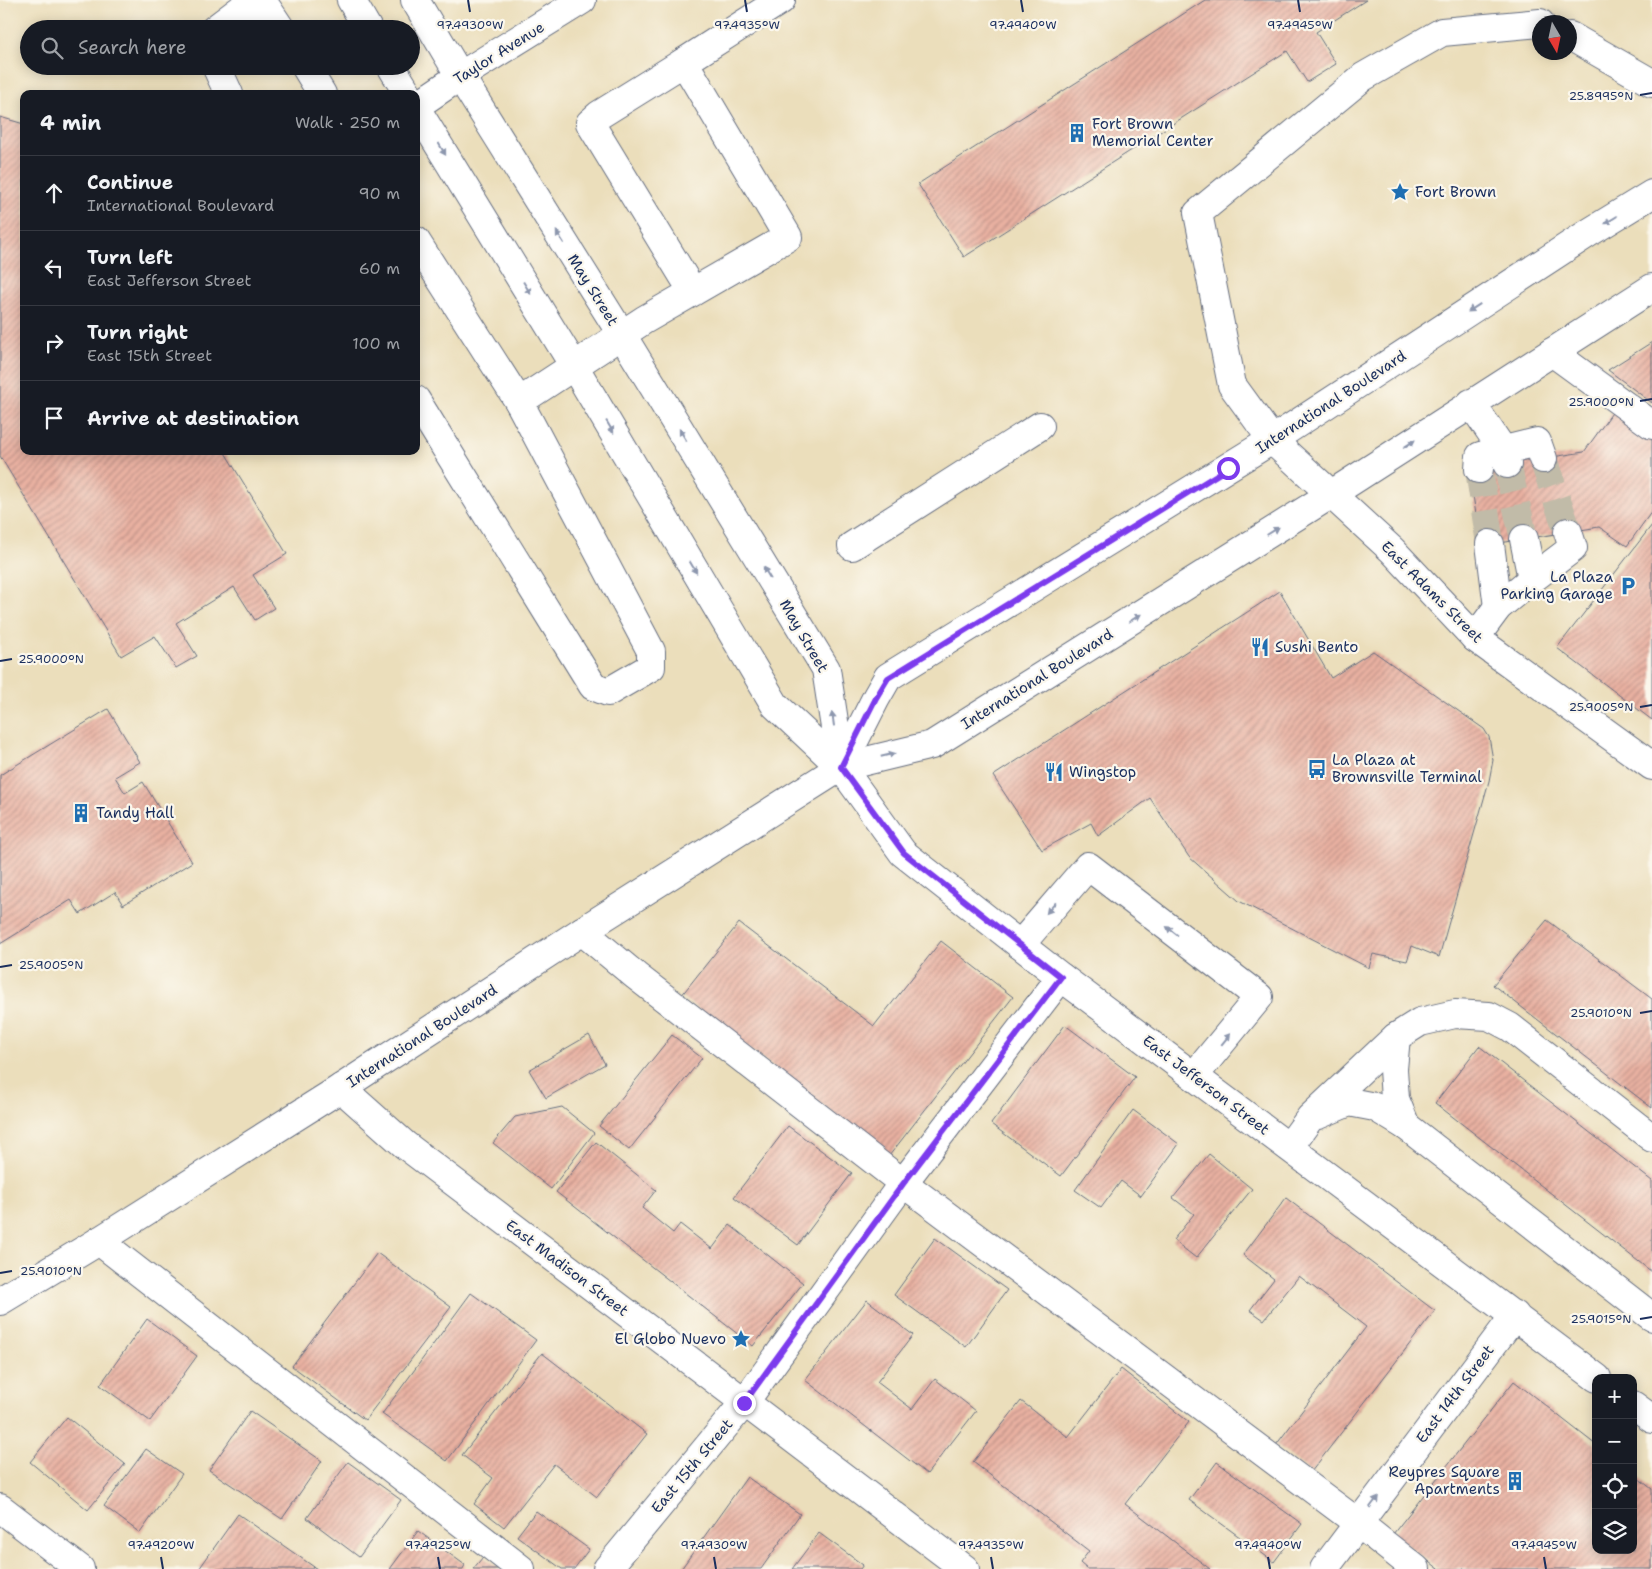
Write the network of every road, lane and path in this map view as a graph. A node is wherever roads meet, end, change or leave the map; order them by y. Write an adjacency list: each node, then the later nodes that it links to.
1 (351, 0): 7 (street)
2 (415, 0): 14 (street, May Street)
3 (582, 0): 14 (street, Taylor Avenue)
4 (781, 0): 10 (street)
5 (227, 20): 6 (street)
6 (276, 20)
7 (363, 20)
8 (1532, 24): 33 (street, East Adams Street)
9 (1577, 40): 15 (street)
10 (684, 62): 24 (street); 24 (street)
11 (220, 75): 16 (street)
12 (310, 75): 17 (street)
13 (396, 75): 18 (street)
14 (460, 76): 19 (street, Taylor Avenue); 25 (street, May Street, one-way to 14)
15 (1652, 83)
16 (227, 90)
17 (320, 90)
18 (406, 90)
19 (420, 104)
20 (420, 114): 27 (street, one-way to 27)
21 (1652, 194): 33 (street, International Boulevard, one-way to 33)
22 (420, 247): 28 (street)
23 (1652, 288): 26 (street, International Boulevard)
24 (693, 292): 25 (street)
25 (622, 335): 27 (street); 46 (street, May Street, one-way to 25)
26 (1552, 352): 29 (street, International Boulevard); 31 (street)
27 (574, 366): 28 (street); 46 (street, one-way to 46)
28 (519, 402): 30 (street)
29 (1471, 403): 34 (street); 37 (street, International Boulevard, one-way to 29)
30 (420, 406)
31 (1652, 425)
32 (1040, 426): 41 (street)
33 (1272, 440): 37 (street, East Adams Street); 46 (street, International Boulevard)
34 (1505, 457): 35 (street); 36 (street)
35 (1543, 459)
36 (1479, 469)
37 (1330, 495): 44 (street, East Adams Street); 46 (street, International Boulevard, one-way to 37)
38 (1568, 532): 42 (street)
39 (1524, 539): 42 (street)
40 (1490, 544): 43 (street)
41 (852, 546)
42 (1532, 578): 43 (street)
43 (1498, 607): 44 (street)
44 (1475, 638): 45 (street, East Adams Street)
45 (1652, 766)
46 (841, 767): 47 (street, International Boulevard); 48 (street, East Jefferson Street)
47 (582, 932): 52 (street, International Boulevard); 57 (street)
48 (1020, 945): 49 (street, East Jefferson Street); 51 (street, one-way to 48)
49 (1061, 977): 51 (street, East Jefferson Street); 57 (street, East 15th Street)
50 (1396, 1037): 53 (street); 54 (street); 55 (street)
51 (1194, 1076): 56 (street, East Jefferson Street)
52 (341, 1088): 58 (street, International Boulevard); 63 (street, East Madison Street)
53 (1310, 1118): 54 (street); 56 (street)
54 (1406, 1126): 61 (street)
55 (1652, 1138)
56 (1289, 1147): 60 (street, East Jefferson Street)
57 (903, 1184): 63 (street, East 15th Street); 67 (street)
58 (99, 1241): 59 (street, International Boulevard); 69 (street)
59 (0, 1301)
60 (1515, 1316): 62 (street, East Jefferson Street); 67 (street, East 14th Street, one-way to 60)
61 (1652, 1317)
62 (1592, 1374)
63 (744, 1403): 70 (street, East 15th Street); 71 (street, East Madison Street)
64 (1637, 1408): 65 (street)
65 (1652, 1419)
66 (0, 1508): 68 (street)
67 (1358, 1523): 72 (street, East 14th Street); 73 (street)
68 (80, 1569)
69 (521, 1569)
70 (607, 1569)
71 (965, 1569)
72 (1324, 1569)
73 (1416, 1569)

